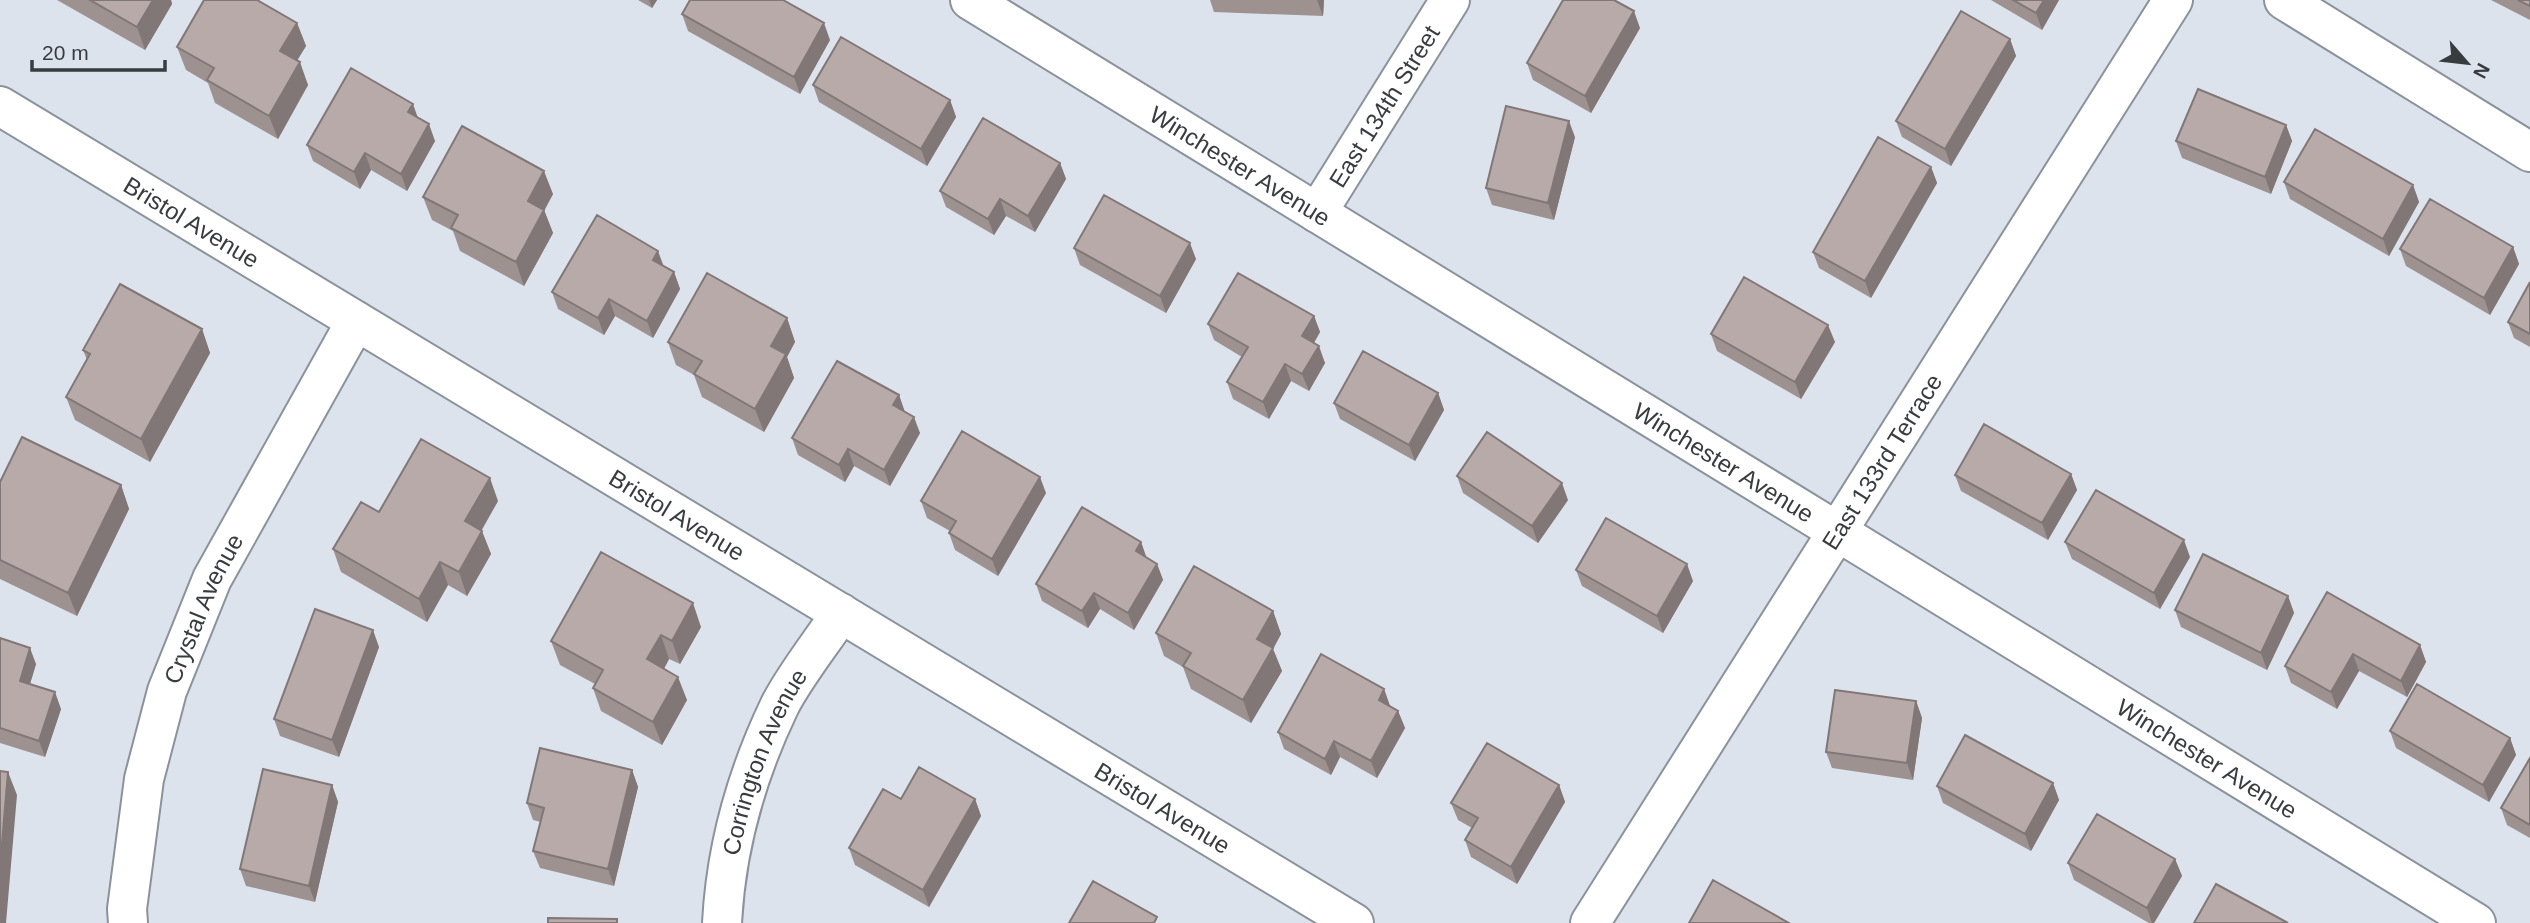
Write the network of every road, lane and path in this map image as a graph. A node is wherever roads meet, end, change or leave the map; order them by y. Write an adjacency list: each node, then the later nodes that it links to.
1 (970, 0): 7 (street, Winchester Avenue)
2 (1450, 0): 7 (street, East 134th Street)
3 (2174, 0): 9 (street, East 133rd Terrace)
4 (2284, 0): 6 (street)
5 (0, 106): 8 (street, Bristol Avenue)
6 (2530, 152)
7 (1317, 213): 9 (street, Winchester Avenue)
8 (356, 321): 10 (street, Bristol Avenue); 11 (street, Crystal Avenue)
9 (1838, 532): 14 (street, East 133rd Terrace); 15 (street, Winchester Avenue)
10 (841, 614): 12 (street, Corrington Avenue); 13 (street, Bristol Avenue)
11 (128, 923)
12 (722, 923)
13 (1354, 923)
14 (1590, 923)
15 (2476, 923)

